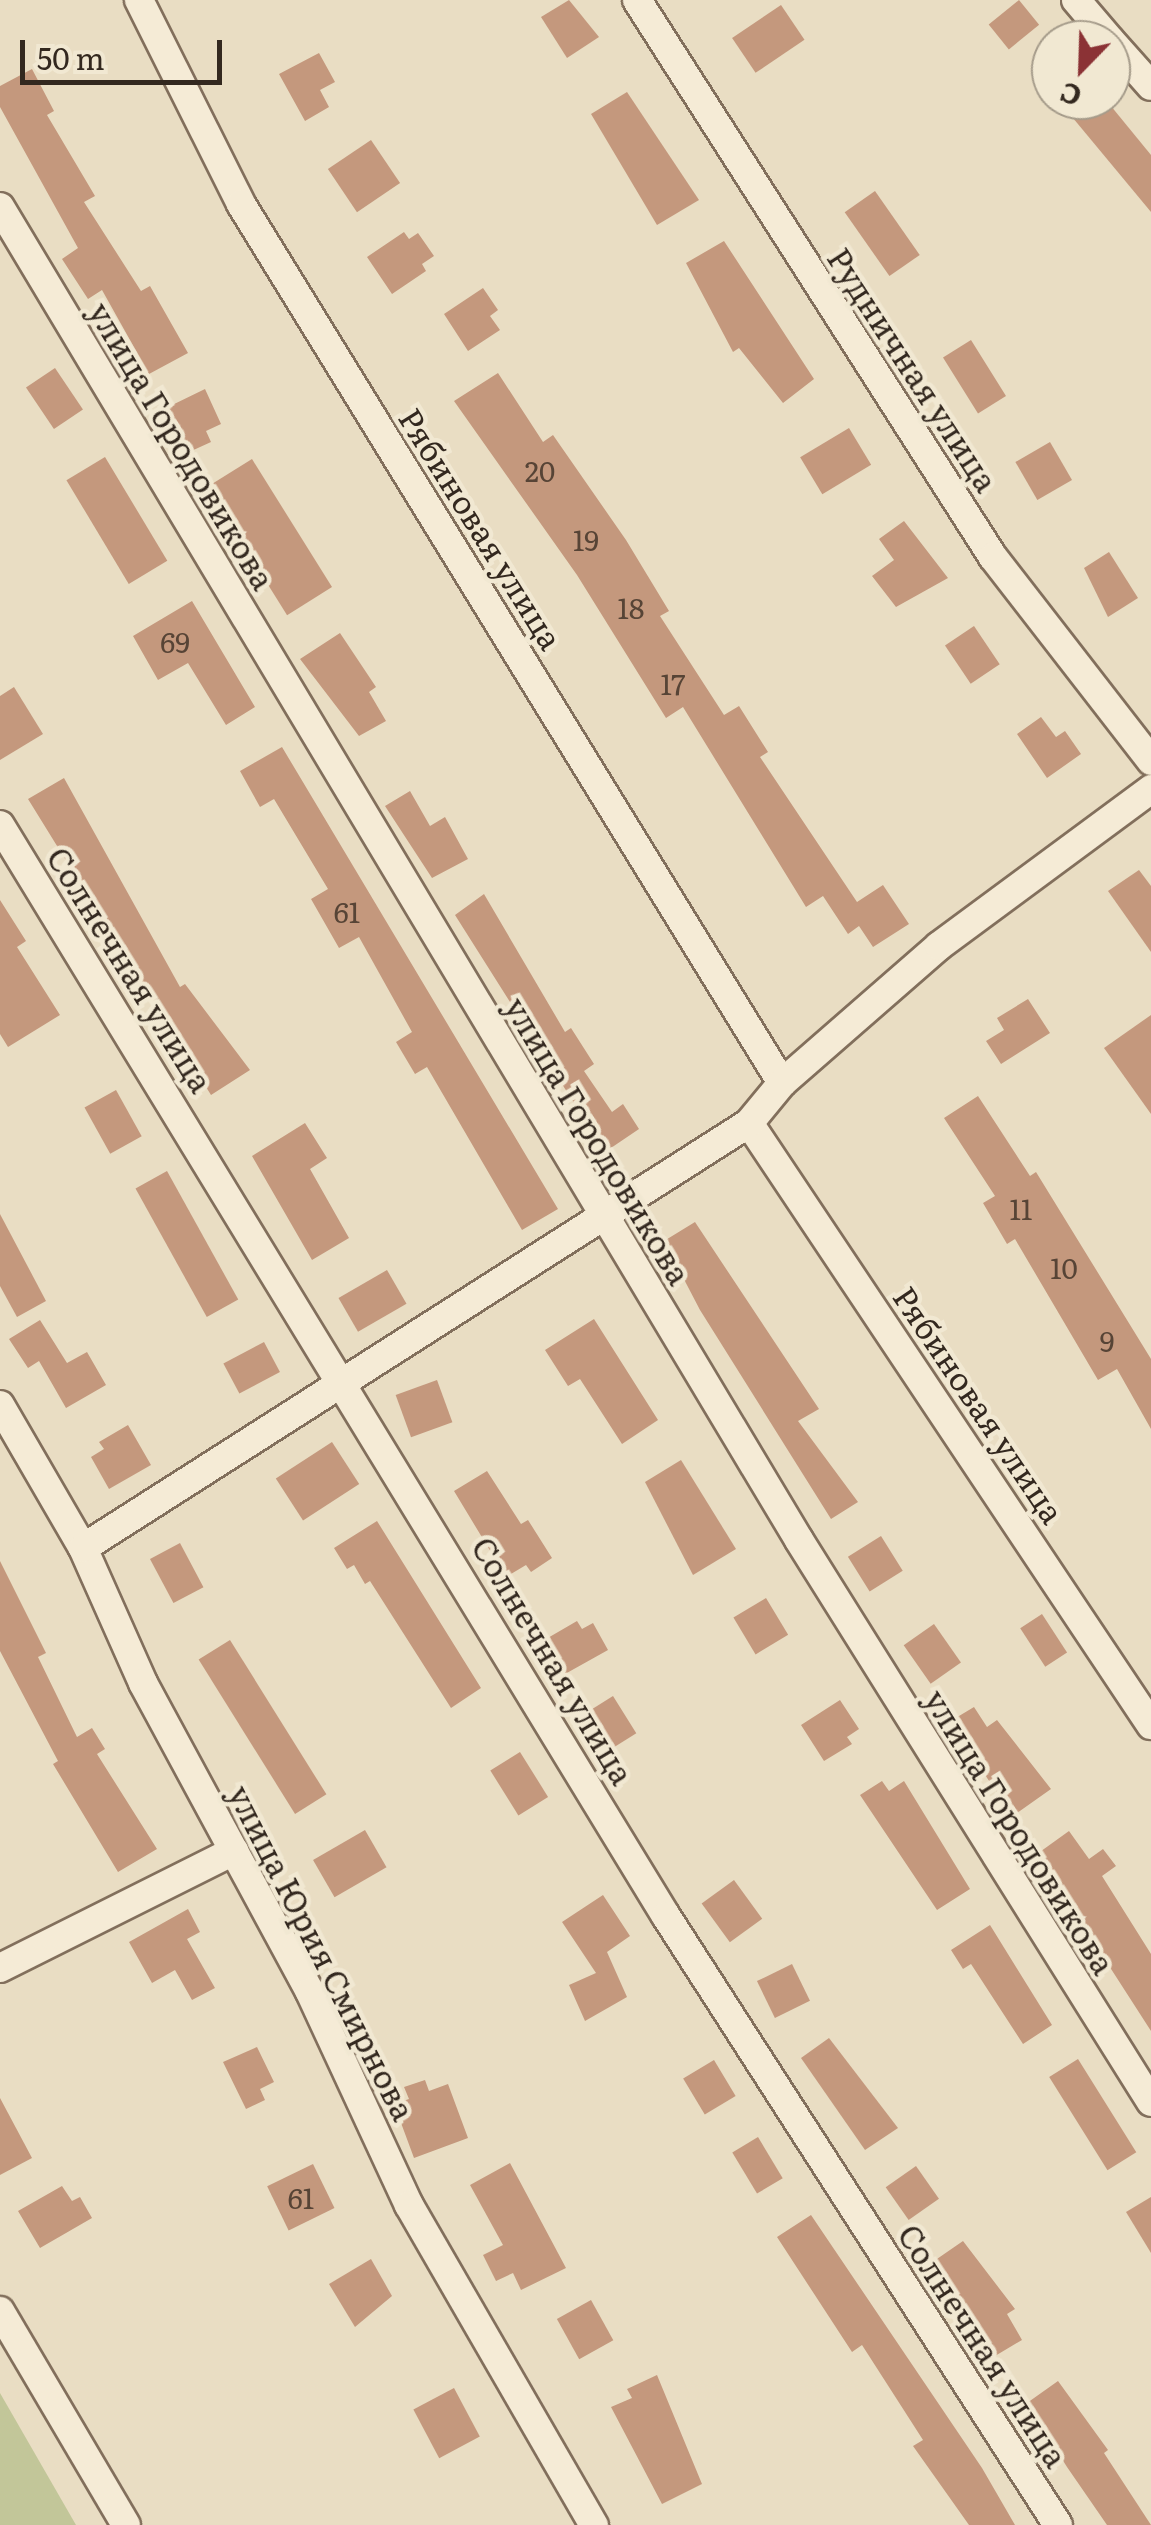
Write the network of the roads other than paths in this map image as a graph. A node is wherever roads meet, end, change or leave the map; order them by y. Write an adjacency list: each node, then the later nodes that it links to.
1 (139, 0): 11 (street, Рябиновая улица)
2 (638, 0): 8 (street, Рудничная улица)
3 (1076, 0): 4 (street)
4 (1094, 20)
5 (1131, 63): 6 (street)
6 (1151, 86)
7 (0, 207): 13 (street, улица Городовикова)
8 (1151, 761)
9 (1151, 790): 11 (street)
10 (0, 825): 14 (street, Солнечная улица)
11 (782, 1084): 12 (street)
12 (748, 1122): 13 (street); 17 (street, Рябиновая улица)
13 (605, 1219): 14 (street); 20 (street, улица Городовикова)
14 (344, 1379): 16 (street); 24 (street, Солнечная улица)
15 (0, 1405): 16 (street, улица Юрия Смирнова)
16 (82, 1548): 18 (street, улица Юрия Смирнова)
17 (1151, 1725)
18 (234, 1851): 19 (street); 23 (street, улица Юрия Смирнова)
19 (0, 1968)
20 (1151, 2102)
21 (0, 2311): 22 (street)
22 (126, 2525)
23 (594, 2525)
24 (1058, 2525)

